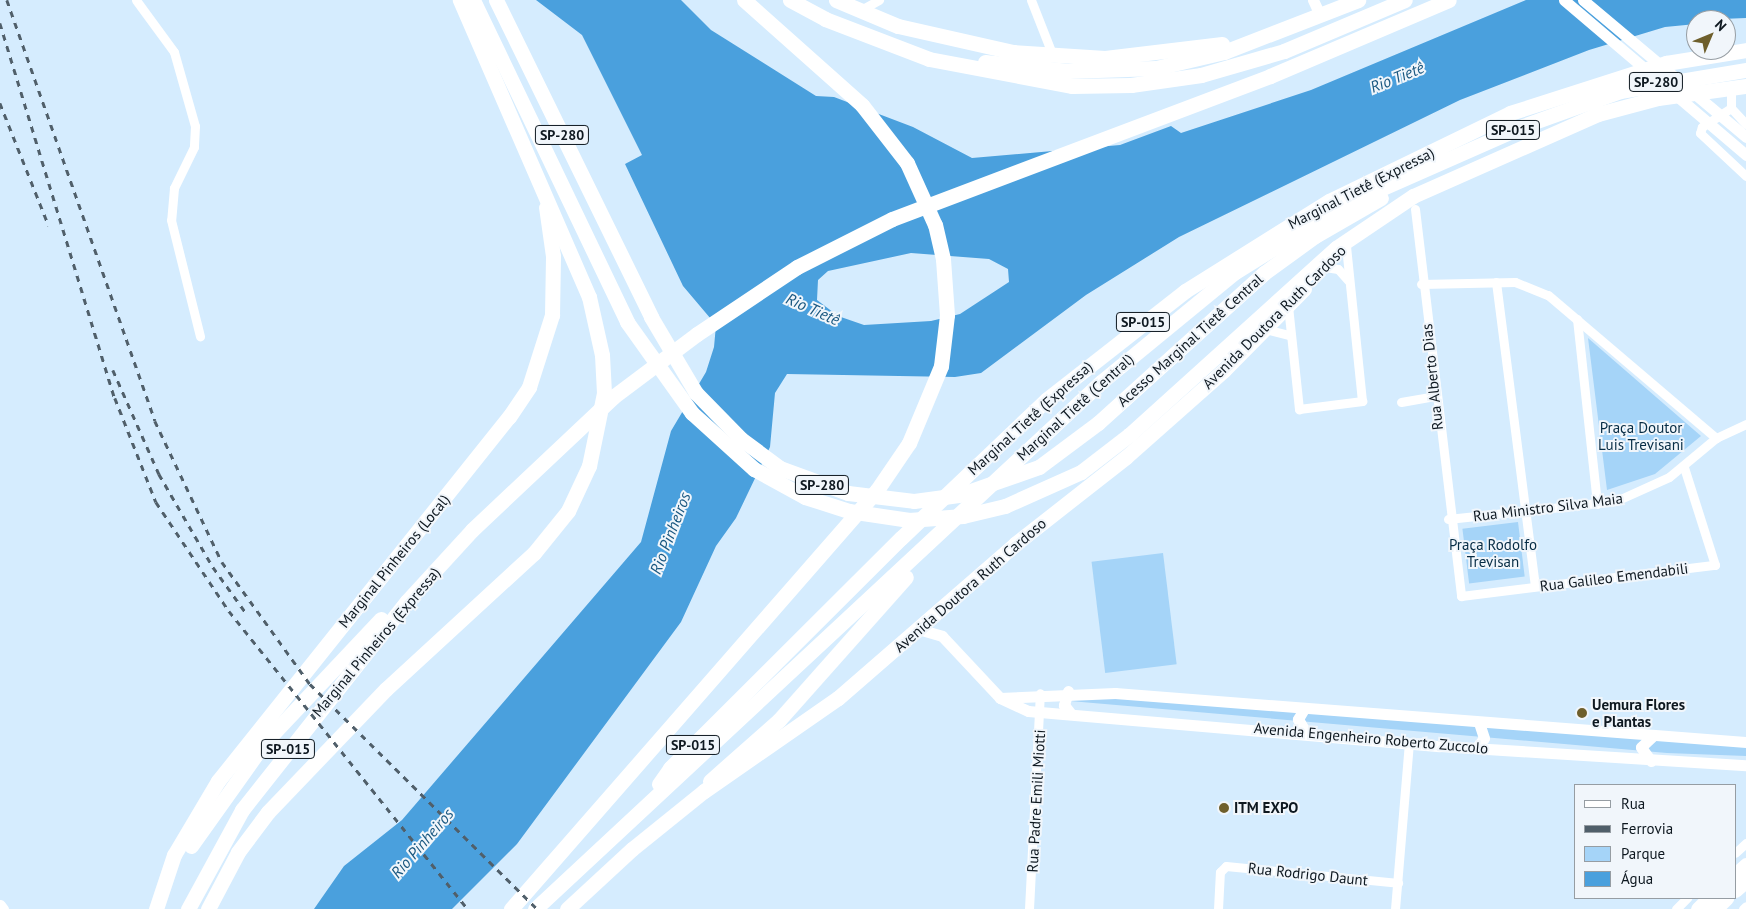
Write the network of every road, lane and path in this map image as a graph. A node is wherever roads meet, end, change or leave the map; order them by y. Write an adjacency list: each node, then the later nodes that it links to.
1 (136, 0): 42 (street)
2 (460, 0): 31 (highway)
3 (473, 0): 33 (highway)
4 (496, 0): 45 (highway, SP-280)
5 (744, 0): 92 (highway)
6 (790, 0): 19 (highway)
7 (836, 0): 16 (highway)
8 (879, 0): 16 (street)
9 (1031, 0): 21 (street)
10 (1313, 0): 17 (street)
11 (1358, 0): 17 (highway)
12 (1405, 0): 19 (highway)
13 (1448, 0): 55 (highway, Marginal Pinheiros (Expressa) / SP-015)
14 (1564, 0): 28 (street)
15 (1583, 0): 27 (street)
16 (859, 10): 21 (highway)
17 (1320, 14): 18 (highway)
18 (1250, 39): 19 (highway); 21 (highway)
19 (890, 44)
20 (1746, 50): 74 (highway, Marginal Tietê (Expressa) / SP-015)
21 (1053, 56)
22 (1746, 70): 24 (highway, SP-280)
23 (1739, 87): 25 (street); 33 (highway)
24 (1620, 91): 29 (highway, Marginal Tietê (Central) / SP-015)
25 (1731, 108): 26 (street); 30 (street)
26 (1746, 124)
27 (1746, 137)
28 (1746, 155)
29 (1409, 176): 45 (highway, Acesso Marginal Tietê Central / SP-015); 47 (highway, Marginal Tietê (Central))
30 (1746, 176)
31 (543, 188): 88 (highway, Marginal Pinheiros (Local)); 91 (highway)
32 (1415, 209): 37 (street, Rua Alberto Dias)
33 (1349, 241): 34 (highway, Avenida Doutora Ruth Cardoso); 35 (street)
34 (1325, 267): 35 (street); 38 (highway, Avenida Doutora Ruth Cardoso)
35 (1348, 280): 41 (street)
36 (1496, 282): 37 (street); 39 (street); 51 (street)
37 (1421, 284): 43 (street, Rua Alberto Dias)
38 (1288, 306): 40 (highway, Avenida Doutora Ruth Cardoso); 41 (street)
39 (1577, 319): 48 (street); 50 (street)
40 (1264, 329): 41 (street); 56 (highway, Avenida Doutora Ruth Cardoso)
41 (1289, 335)
42 (200, 336)
43 (1434, 396): 44 (street); 52 (street, Rua Alberto Dias)
44 (1401, 402)
45 (1098, 423)
46 (1746, 424): 48 (street, Rua Ministro Silva Maia)
47 (1043, 436): 73 (highway); 74 (highway, Marginal Tietê (Central))
48 (1716, 438): 49 (street, Rua Ministro Silva Maia)
49 (1684, 467): 50 (street, Rua Ministro Silva Maia); 54 (street, Rua Galileo Emendabili)
50 (1597, 504): 51 (street, Rua Ministro Silva Maia)
51 (1524, 511): 52 (street, Rua Ministro Silva Maia); 54 (street)
52 (1448, 519): 53 (street, Rua Alberto Dias)
53 (1451, 544): 54 (street, Rua Galileo Emendabili)
54 (1535, 586)
55 (407, 601): 89 (highway); 90 (highway, Marginal Pinheiros (Expressa) / SP-015)
56 (940, 609): 57 (highway, Avenida Doutora Ruth Cardoso); 58 (street, Avenida Engenheiro Roberto Zuccolo)
57 (918, 629): 58 (street, Avenida Engenheiro Roberto Zuccolo); 73 (highway, Avenida Doutora Ruth Cardoso)
58 (951, 644): 61 (street, Avenida Engenheiro Roberto Zuccolo)
59 (1068, 691): 60 (street, Avenida Engenheiro Roberto Zuccolo); 62 (street, Avenida Engenheiro Roberto Zuccolo); 64 (street)
60 (1040, 693): 61 (street, Avenida Engenheiro Roberto Zuccolo); 63 (street, Rua Padre Emili Miotti)
61 (1000, 698): 63 (street, Avenida Engenheiro Roberto Zuccolo)
62 (1304, 709): 65 (street, Avenida Engenheiro Roberto Zuccolo); 66 (street)
63 (1041, 714): 64 (street, Avenida Engenheiro Roberto Zuccolo); 95 (street, Rua Padre Emili Miotti)
64 (1071, 714): 66 (street, Avenida Engenheiro Roberto Zuccolo)
65 (1479, 723): 67 (street, Avenida Engenheiro Roberto Zuccolo); 70 (street)
66 (1306, 734): 69 (street, Avenida Engenheiro Roberto Zuccolo)
67 (1653, 736): 68 (street, Avenida Engenheiro Roberto Zuccolo); 71 (street)
68 (1746, 742)
69 (1409, 743): 70 (street, Avenida Engenheiro Roberto Zuccolo); 80 (street)
70 (1477, 747): 71 (street, Avenida Engenheiro Roberto Zuccolo)
71 (1651, 761): 72 (street, Avenida Engenheiro Roberto Zuccolo)
72 (1746, 765)
73 (704, 791): 94 (highway, Avenida Doutora Ruth Cardoso)
74 (653, 798): 93 (highway, Marginal Tietê (Expressa) / SP-015)
75 (1746, 843): 76 (street)
76 (1736, 852)
77 (1746, 865): 78 (highway)
78 (1736, 874)
79 (1746, 880): 81 (highway)
80 (1398, 883): 96 (street, Rua Rodrigo Daunt); 97 (street)
81 (1736, 889)
82 (1686, 899): 98 (street)
83 (1708, 899): 99 (highway)
84 (1725, 899): 100 (highway)
85 (0, 905): 87 (street)
86 (1746, 906): 101 (street)
87 (3, 909)
88 (156, 909)
89 (162, 909)
90 (188, 909)
91 (208, 909)
92 (511, 909)
93 (535, 909)
94 (567, 909)
95 (1030, 909)
96 (1218, 909)
97 (1395, 909)
98 (1676, 909)
99 (1698, 909)
100 (1715, 909)
101 (1743, 909)

